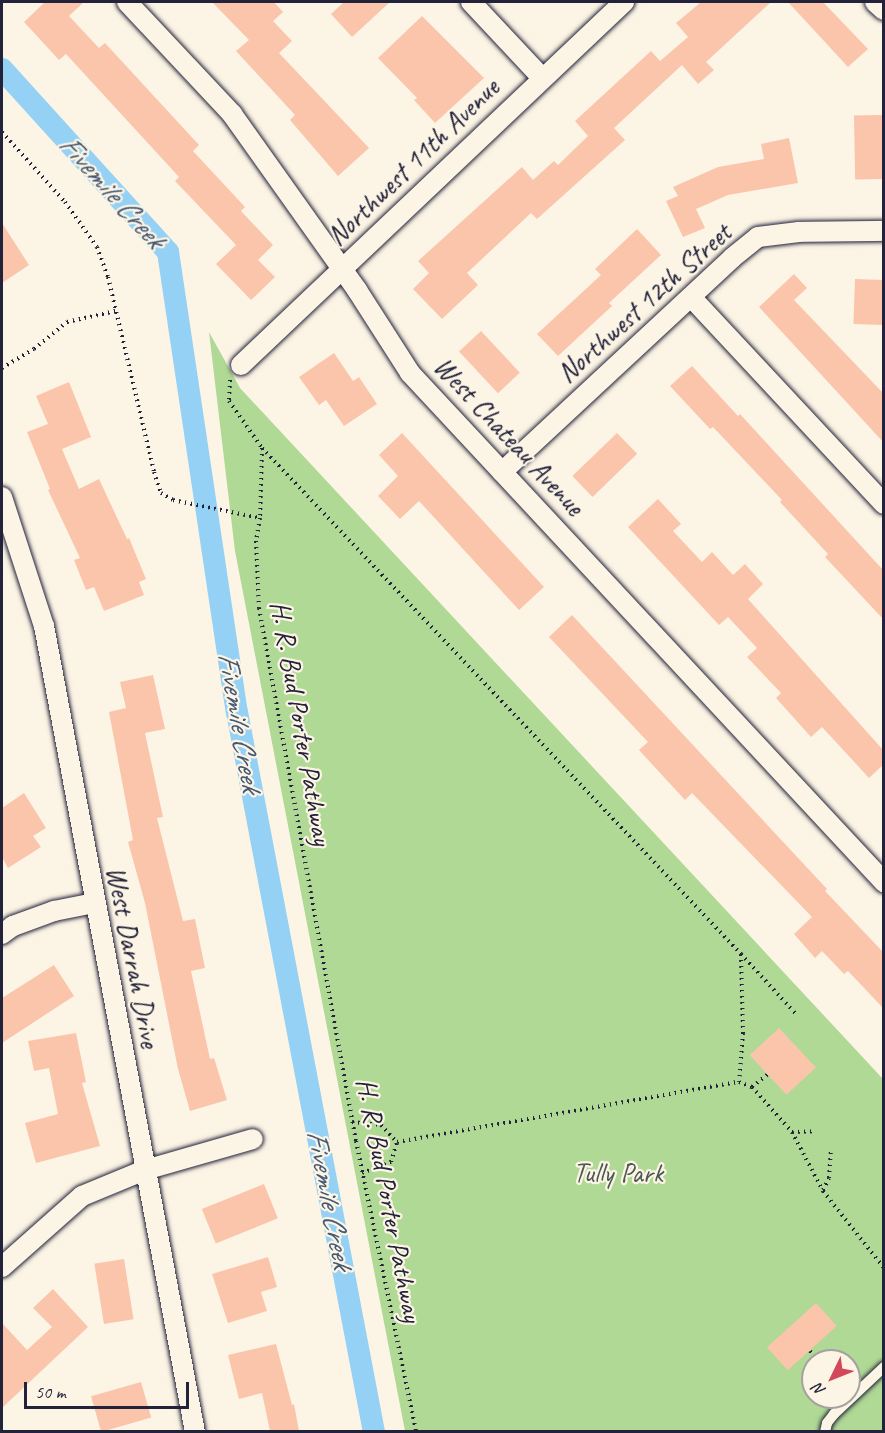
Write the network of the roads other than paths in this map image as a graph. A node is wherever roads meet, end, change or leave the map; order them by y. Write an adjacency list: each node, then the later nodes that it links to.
1 (127, 2): 8 (street, West Chateau Avenue)
2 (471, 2): 6 (street)
3 (624, 2): 6 (street, Northwest 11th Avenue)
4 (875, 2): 5 (street)
5 (884, 10)
6 (542, 78): 8 (street, Northwest 11th Avenue)
7 (884, 231): 9 (street, Northwest 12th Street)
8 (342, 269): 10 (street, Northwest 11th Avenue); 11 (street, West Chateau Avenue)
9 (691, 297): 11 (street, Northwest 12th Street); 13 (street)
10 (241, 365)
11 (502, 472): 14 (street, West Chateau Avenue)
12 (2, 497): 15 (street, West Darrah Drive)
13 (884, 504)
14 (884, 882)
15 (94, 903): 16 (street); 18 (street, West Darrah Drive)
16 (2, 934)
17 (253, 1139): 18 (street)
18 (145, 1170): 19 (street); 21 (street, West Darrah Drive)
19 (2, 1267)
20 (884, 1366): 22 (lane)
21 (195, 1431)
22 (825, 1431)

